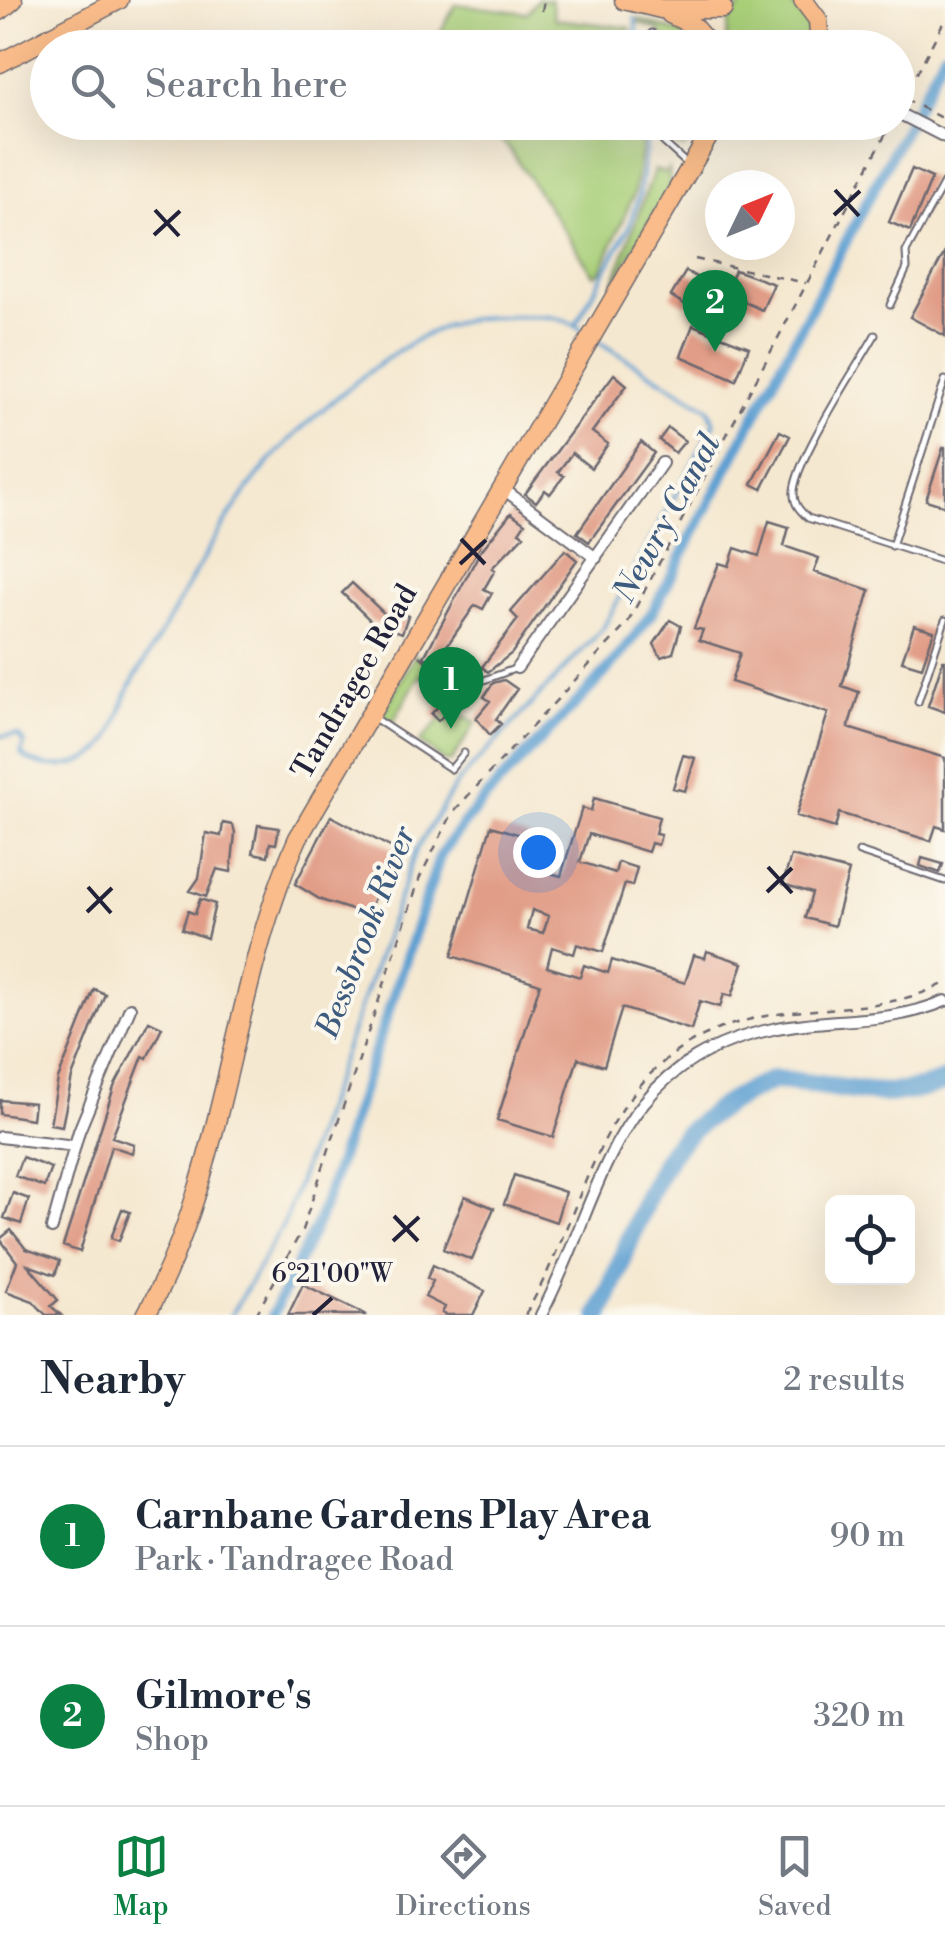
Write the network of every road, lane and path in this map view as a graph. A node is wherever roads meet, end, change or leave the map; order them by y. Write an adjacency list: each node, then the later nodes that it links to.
1 (13, 0): 8 (highway)
2 (118, 0): 11 (highway)
3 (544, 0): 9 (path)
4 (624, 0): 7 (highway)
5 (807, 2): 14 (highway)
6 (728, 4): 7 (highway); 13 (highway)
7 (661, 9): 12 (highway)
8 (0, 11)
9 (542, 11)
10 (945, 19): 17 (path)
11 (63, 30)
12 (696, 30)
13 (716, 30)
14 (818, 30)
15 (30, 48): 16 (highway)
16 (0, 64)
17 (915, 77)
18 (915, 104): 19 (path)
19 (945, 120)
20 (915, 121): 21 (street)
21 (945, 137)
22 (662, 140): 25 (lane)
23 (707, 140): 25 (highway, Tandragee Road)
24 (883, 140): 28 (path)
25 (692, 167): 33 (highway, Tandragee Road)
26 (945, 181): 29 (lane)
27 (695, 260): 28 (path)
28 (810, 283): 54 (path)
29 (890, 305)
30 (876, 336): 34 (lane)
31 (945, 380): 34 (lane)
32 (662, 463): 35 (street)
33 (502, 488): 35 (street); 43 (highway, Tandragee Road)
34 (892, 546): 36 (lane)
35 (596, 558): 40 (street)
36 (945, 562)
37 (945, 620): 42 (lane)
38 (414, 652): 39 (path)
39 (434, 668)
40 (517, 668): 41 (lane)
41 (454, 691)
42 (918, 702)
43 (368, 714): 44 (lane); 53 (highway, Tandragee Road)
44 (464, 753)
45 (859, 852): 46 (lane)
46 (945, 880)
47 (945, 983): 55 (path)
48 (945, 1001): 56 (street)
49 (130, 1008): 51 (street)
50 (0, 1137): 51 (street)
51 (75, 1146): 52 (street)
52 (52, 1228)
53 (146, 1315)
54 (256, 1315)
55 (526, 1315)
56 (541, 1315)

